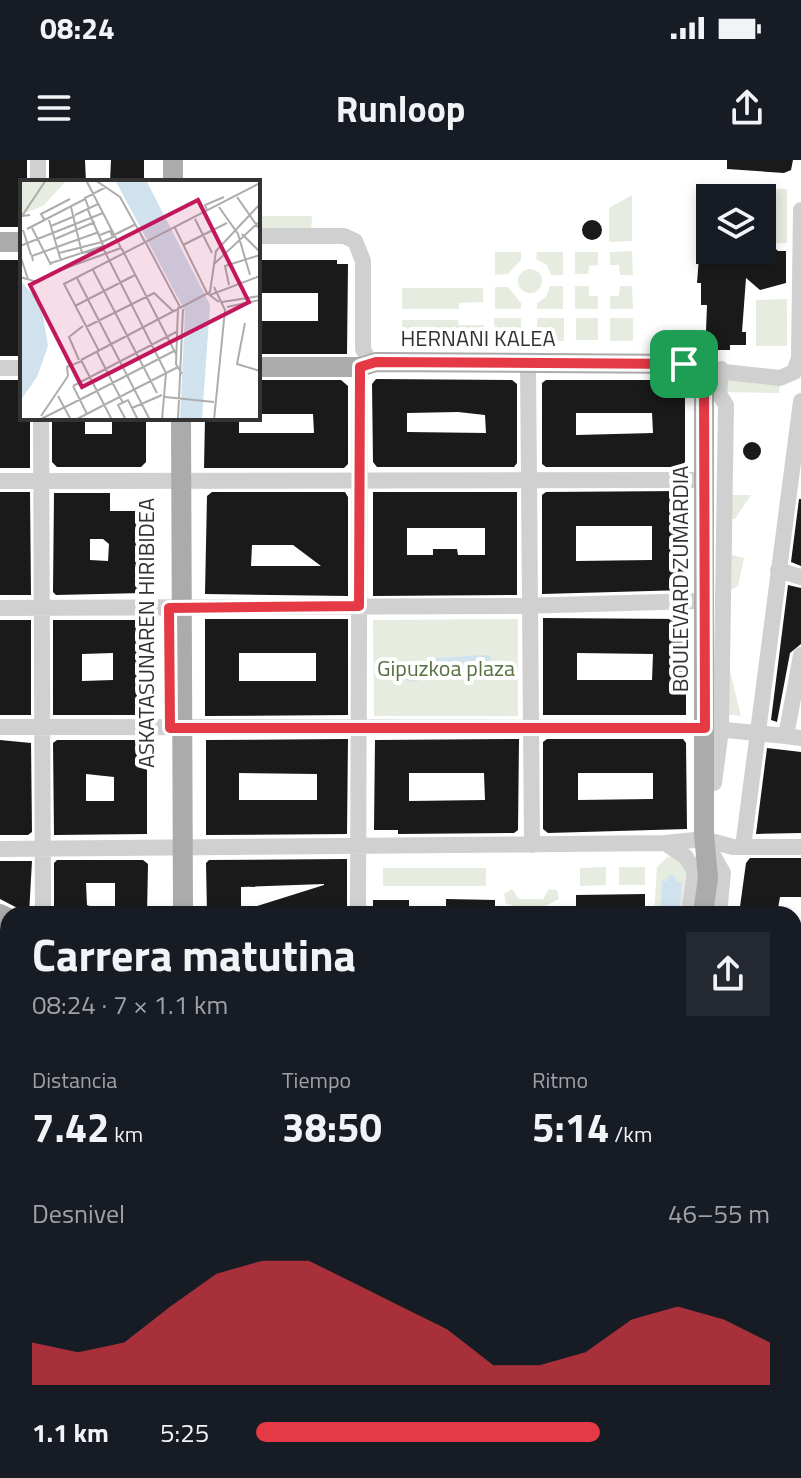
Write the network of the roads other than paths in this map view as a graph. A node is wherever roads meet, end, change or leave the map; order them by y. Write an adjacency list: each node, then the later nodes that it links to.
1 (801, 210): 3 (street)
2 (260, 236): 7 (street)
3 (800, 239): 4 (street)
4 (800, 297): 5 (street)
5 (800, 358): 9 (street)
6 (528, 362): 7 (main road, HERNANI KALEA); 9 (main road, HERNANI KALEA); 15 (street)
7 (368, 365): 8 (main road, HERNANI KALEA); 20 (street)
8 (260, 367)
9 (711, 369): 16 (main road, BOULEVARD ZUMARDIA); 35 (street)
10 (801, 401): 14 (street)
11 (41, 420): 18 (street)
12 (169, 420): 19 (main road, ASKATASUNAREN HIRIBIDEA)
13 (181, 420): 19 (main road, ASKATASUNAREN HIRIBIDEA)
14 (800, 422): 21 (street)
15 (528, 480): 16 (street); 20 (street); 25 (street)
16 (704, 480): 35 (main road, BOULEVARD ZUMARDIA)
17 (0, 481): 18 (street)
18 (41, 481): 19 (street); 27 (street)
19 (175, 481): 20 (street); 28 (main road, ASKATASUNAREN HIRIBIDEA)
20 (359, 481): 24 (street)
21 (778, 570): 22 (street); 36 (street)
22 (801, 577)
23 (697, 601): 25 (street)
24 (359, 606): 25 (street); 28 (street); 34 (street)
25 (529, 606): 30 (street)
26 (0, 608): 27 (street)
27 (41, 608): 28 (street); 32 (street)
28 (176, 608): 33 (main road, ASKATASUNAREN HIRIBIDEA)
29 (801, 655): 37 (street)
30 (530, 726): 34 (street); 35 (street); 40 (street)
31 (0, 727): 32 (street)
32 (41, 727): 33 (street); 45 (street)
33 (176, 728): 34 (street); 46 (main road, ASKATASUNAREN HIRIBIDEA)
34 (358, 728): 43 (street)
35 (713, 729): 36 (street); 38 (street); 47 (main road, BOULEVARD ZUMARDIA)
36 (756, 732): 37 (street); 41 (street)
37 (793, 737)
38 (714, 783)
39 (665, 843): 40 (street); 47 (street); 47 (street)
40 (532, 845): 43 (street)
41 (738, 847): 42 (street); 47 (street)
42 (801, 847)
43 (360, 848): 46 (street); 51 (street)
44 (0, 849): 45 (street)
45 (43, 849): 46 (street); 48 (street)
46 (177, 849): 49 (main road, ASKATASUNAREN HIRIBIDEA); 50 (main road, ASKATASUNAREN HIRIBIDEA)
47 (704, 854): 52 (street); 53 (main road, BOULEVARD ZUMARDIA); 54 (street)
48 (43, 906)
49 (171, 906)
50 (182, 906)
51 (358, 906)
52 (691, 906)
53 (704, 906)
54 (720, 906)

